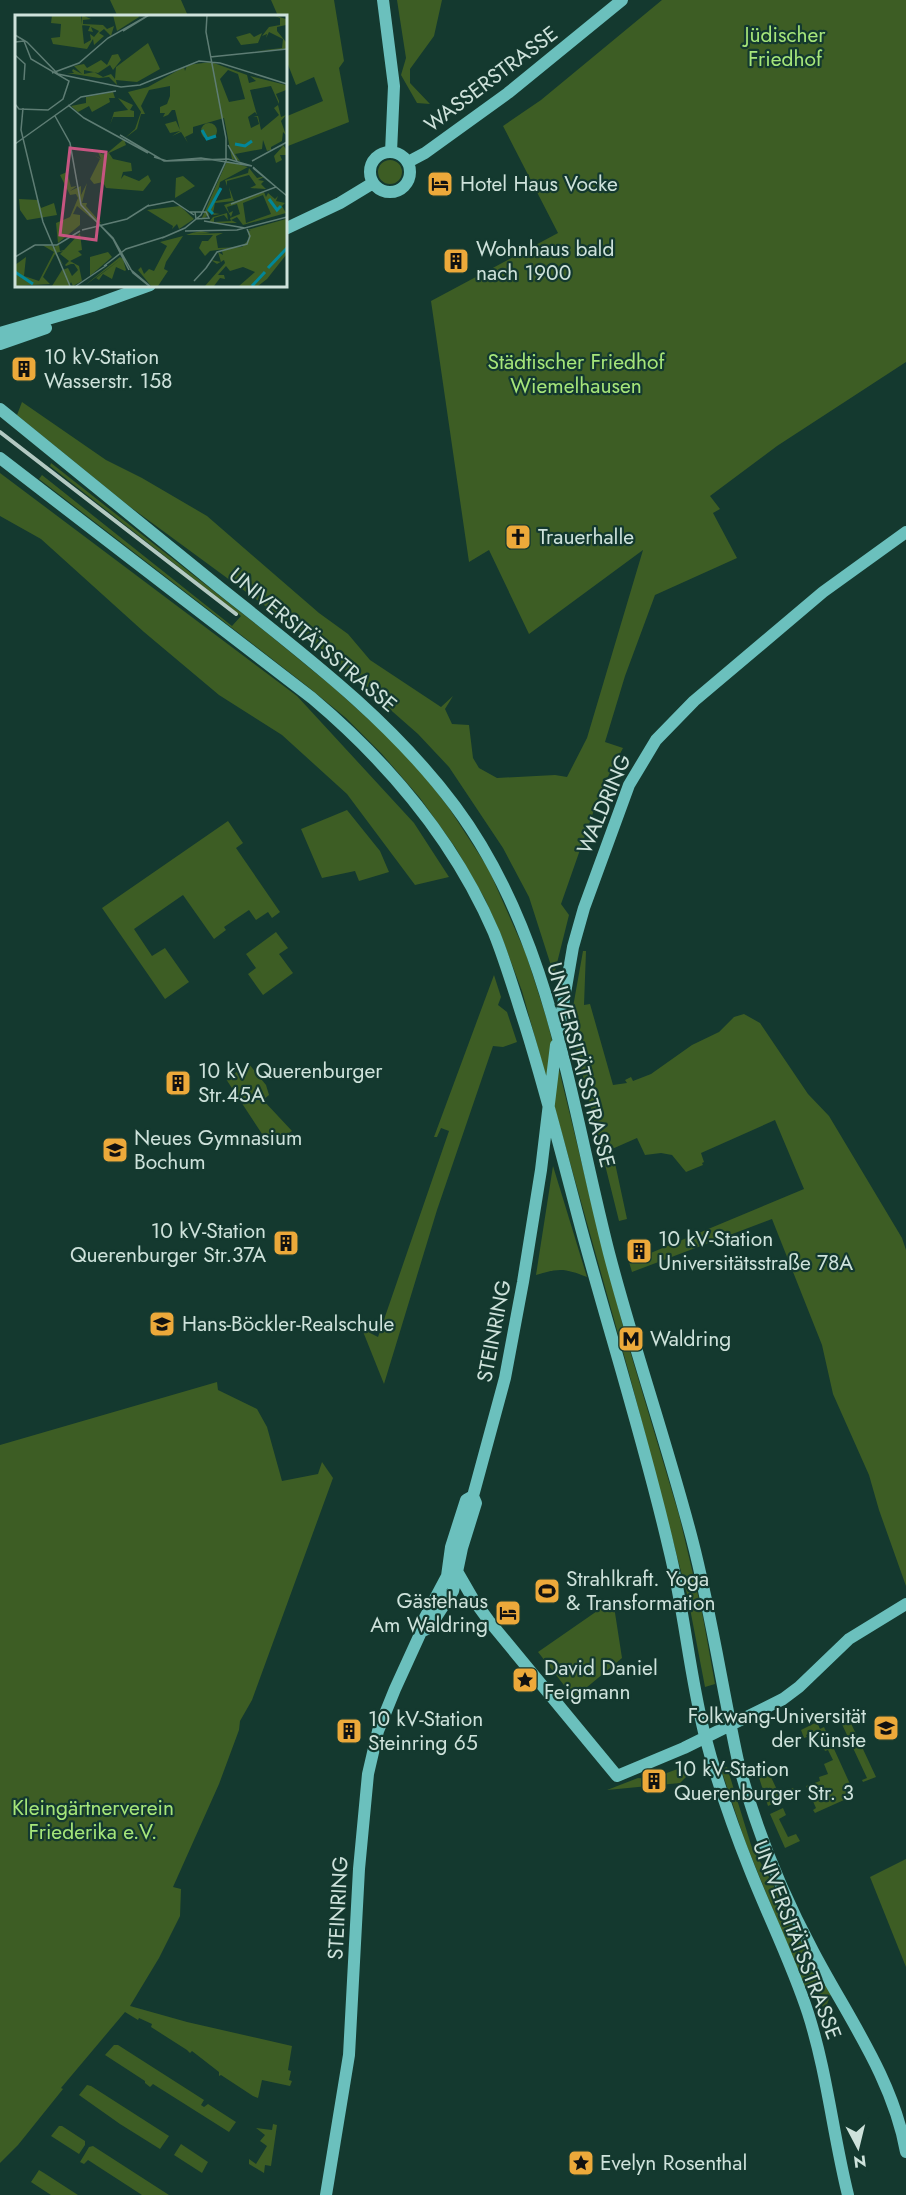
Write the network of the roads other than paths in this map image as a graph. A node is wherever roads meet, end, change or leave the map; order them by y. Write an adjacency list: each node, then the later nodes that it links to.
1 (383, 0): 3 (main road)
2 (622, 0): 4 (main road, WASSERSTRASSE)
3 (392, 152): 4 (main road); 5 (main road)
4 (408, 162): 5 (main road)
5 (373, 183): 6 (main road)
6 (286, 229)
7 (147, 286): 8 (main road)
8 (63, 314): 9 (main road); 10 (main road)
9 (0, 333)
10 (0, 344)
11 (0, 409): 19 (main road, UNIVERSITÄTSSTRASSE)
12 (0, 458): 20 (main road, UNIVERSITÄTSSTRASSE)
13 (906, 531): 14 (main road, WALDRING)
14 (541, 1170): 15 (main road, STEINRING)
15 (473, 1496): 16 (main road, STEINRING); 18 (main road, STEINRING)
16 (458, 1573): 18 (main road, STEINRING); 20 (main road)
17 (906, 1604): 19 (main road)
18 (421, 1632): 22 (main road, STEINRING)
19 (730, 1724): 20 (main road); 21 (main road, UNIVERSITÄTSSTRASSE)
20 (706, 1737): 23 (main road, UNIVERSITÄTSSTRASSE)
21 (906, 2152)
22 (326, 2195)
23 (848, 2195)

